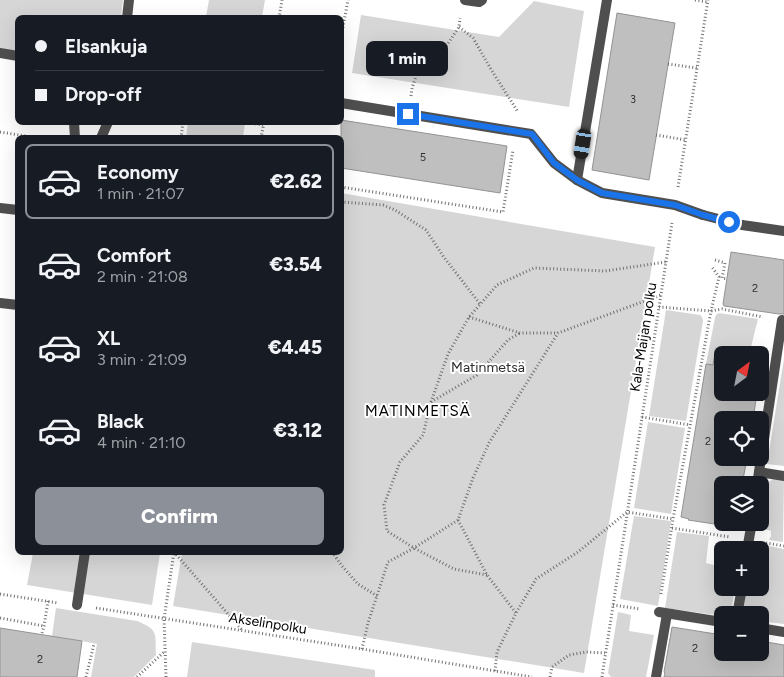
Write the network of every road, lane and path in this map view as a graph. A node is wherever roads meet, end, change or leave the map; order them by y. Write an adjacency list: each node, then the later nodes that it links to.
1 (129, 0): 9 (street)
2 (282, 0): 10 (path)
3 (348, 0): 12 (path)
4 (465, 0): 5 (street)
5 (482, 0)
6 (607, 0): 26 (street)
7 (695, 0): 8 (path)
8 (707, 1): 17 (path, Kala-Maijan polku)
9 (127, 15)
10 (280, 15)
11 (460, 18): 13 (path)
12 (344, 22)
13 (459, 27): 18 (path); 22 (path)
14 (0, 53): 15 (street)
15 (15, 56)
16 (668, 64): 17 (path)
17 (697, 68): 25 (path, Kala-Maijan polku)
18 (412, 88)
19 (344, 103): 21 (street)
20 (0, 132): 23 (path)
21 (516, 132): 22 (street); 27 (path)
22 (532, 134): 26 (street)
23 (19, 135)
24 (656, 135): 25 (path)
25 (686, 140): 29 (path, Kala-Maijan polku)
26 (577, 180): 29 (street)
27 (344, 187)
28 (344, 202): 40 (path)
29 (675, 205): 32 (street); 34 (path, Kala-Maijan polku)
30 (0, 208): 31 (street)
31 (15, 210)
32 (784, 231)
33 (715, 260): 36 (path)
34 (666, 262): 37 (path, Kala-Maijan polku); 40 (path)
35 (712, 267): 42 (path)
36 (727, 279)
37 (661, 294): 41 (path, Kala-Maijan polku); 46 (path)
38 (0, 302): 39 (street)
39 (15, 304)
40 (480, 304): 43 (path)
41 (659, 307): 42 (path); 48 (path, Kala-Maijan polku)
42 (711, 311): 44 (path); 49 (path)
43 (469, 317): 45 (path); 47 (path)
44 (782, 320): 50 (street)
45 (520, 333): 46 (path); 47 (path)
46 (558, 333): 55 (path)
47 (431, 402): 56 (path)
48 (642, 417): 49 (path); 53 (path, Kala-Maijan polku)
49 (690, 425): 54 (path)
50 (759, 472): 51 (street); 52 (street)
51 (758, 476)
52 (784, 476)
53 (627, 512): 54 (path); 66 (path, Kala-Maijan polku); 67 (path)
54 (673, 519): 68 (path)
55 (458, 520): 56 (path); 61 (path)
56 (414, 548): 61 (path); 63 (path)
57 (85, 555): 65 (street)
58 (174, 555): 70 (path)
59 (177, 555): 74 (path)
60 (334, 555): 63 (path)
61 (487, 575): 67 (path)
62 (0, 594): 64 (path, Akselinpolku)
63 (377, 596): 78 (path)
64 (48, 601): 65 (path, Akselinpolku); 72 (path)
65 (77, 605): 70 (path, Akselinpolku)
66 (613, 605): 68 (path); 80 (path, Kala-Maijan polku)
67 (516, 613): 81 (path)
68 (663, 613): 71 (street); 88 (street)
69 (0, 618): 72 (path)
70 (164, 619): 74 (path, Akselinpolku); 79 (path)
71 (714, 621)
72 (44, 626): 76 (path)
73 (769, 630): 75 (street)
74 (242, 631): 78 (path, Akselinpolku)
75 (784, 632)
76 (42, 633)
77 (94, 644): 82 (path)
78 (362, 649): 81 (path, Akselinpolku)
79 (165, 651): 83 (path); 84 (path)
80 (606, 654): 86 (path); 87 (path, Kala-Maijan polku)
81 (495, 671): 85 (path, Akselinpolku)
82 (86, 677)
83 (137, 677)
84 (166, 677)
85 (532, 677)
86 (550, 677)
87 (602, 677)
88 (656, 677)

